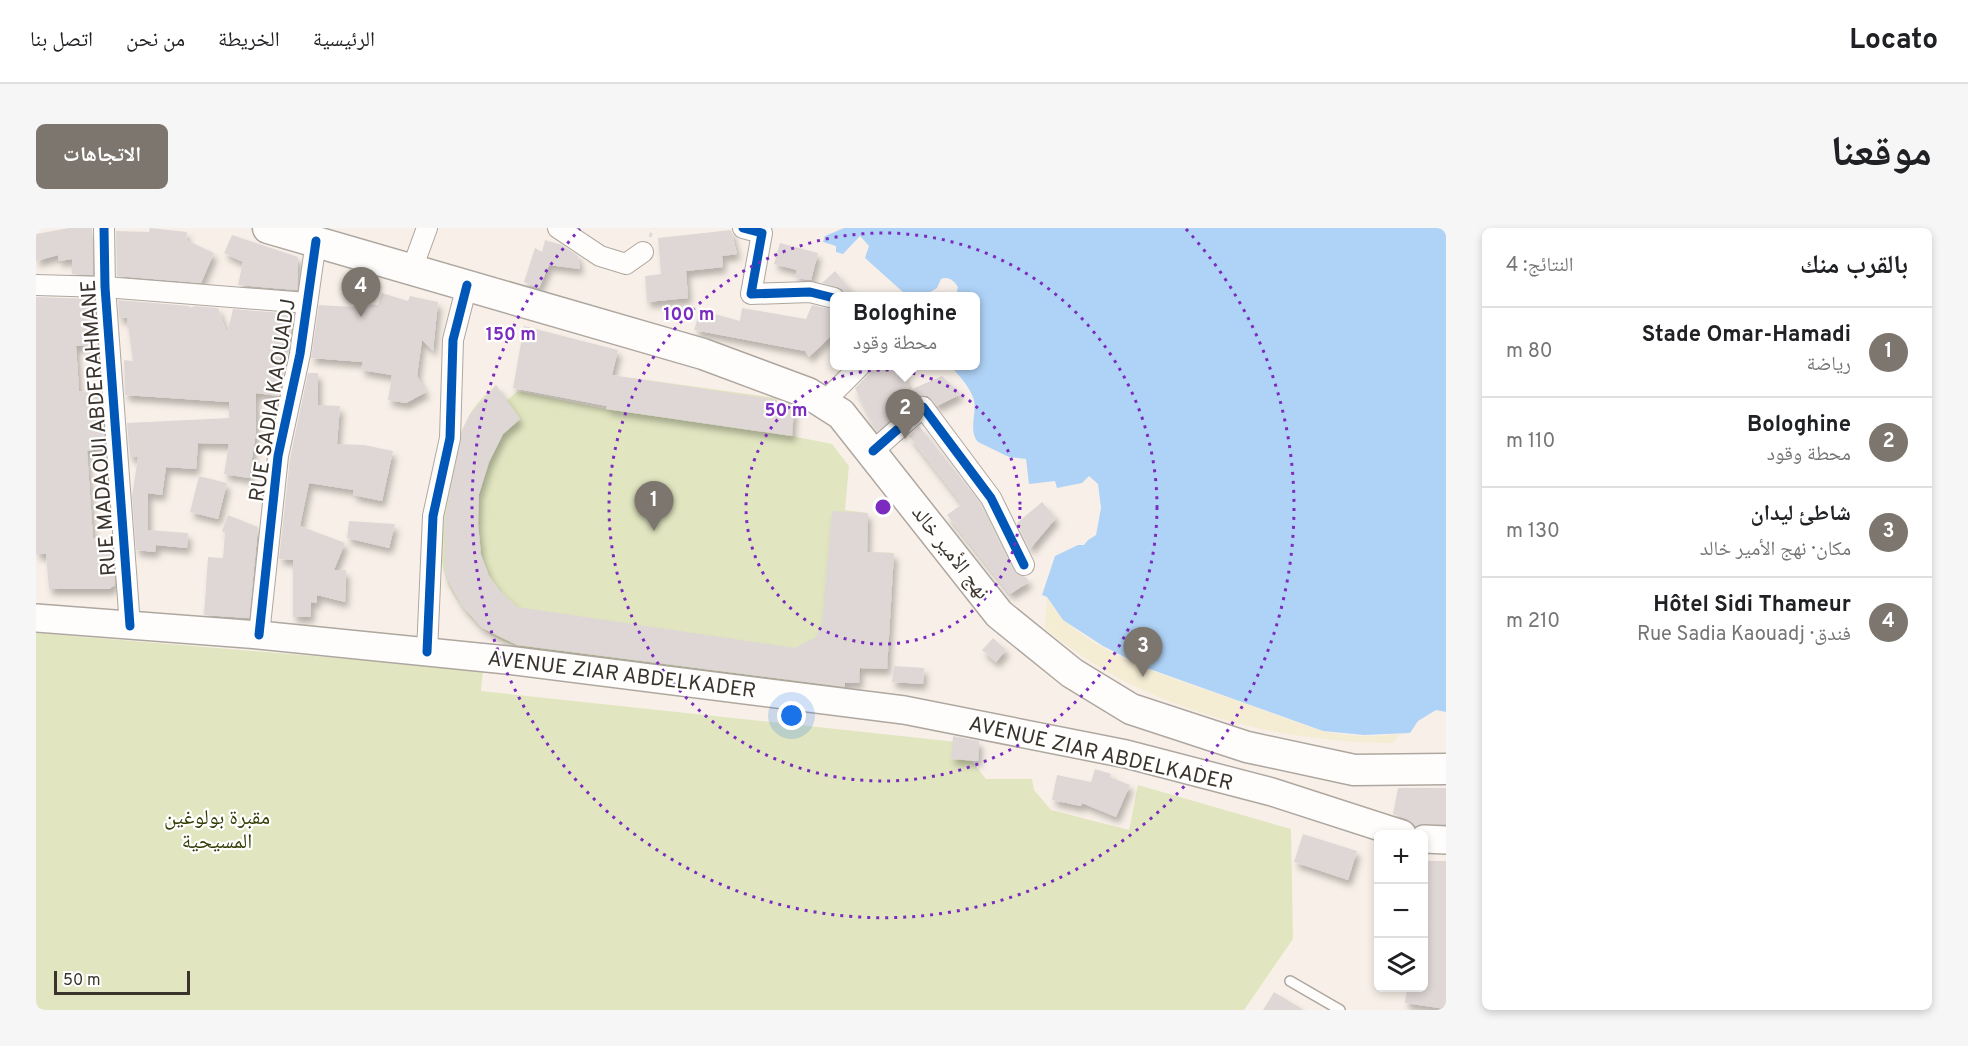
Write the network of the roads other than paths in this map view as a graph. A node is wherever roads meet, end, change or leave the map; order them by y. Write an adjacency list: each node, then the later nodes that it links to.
1 (104, 228): 11 (street, RUE MADAOUI ABDERAHMANE)
2 (268, 228): 6 (main road, نهج الأمير خالد)
3 (427, 228): 8 (street)
4 (558, 228): 7 (street)
5 (743, 228): 12 (street)
6 (316, 241): 8 (main road, نهج الأمير خالد); 13 (street, RUE SADIA KAOUADJ)
7 (643, 252)
8 (412, 269): 10 (main road, نهج الأمير خالد)
9 (36, 285): 11 (street)
10 (467, 285): 15 (main road, نهج الأمير خالد); 21 (street)
11 (105, 287): 13 (street); 19 (street, RUE MADAOUI ABDERAHMANE)
12 (830, 297)
13 (307, 303): 20 (street, RUE SADIA KAOUADJ)
14 (856, 370): 15 (street)
15 (823, 403): 16 (main road, نهج الأمير خالد)
16 (873, 451): 17 (street); 22 (main road, نهج الأمير خالد)
17 (1024, 565)
18 (36, 618): 19 (main road, AVENUE ZIAR ABDELKADER)
19 (130, 626): 20 (main road, AVENUE ZIAR ABDELKADER)
20 (259, 635): 21 (main road, AVENUE ZIAR ABDELKADER)
21 (427, 652): 23 (main road, AVENUE ZIAR ABDELKADER)
22 (1446, 769)
23 (1390, 830)
24 (1428, 840): 25 (main road)
25 (1446, 840)
26 (1290, 981): 27 (lane)
27 (1340, 1010)

